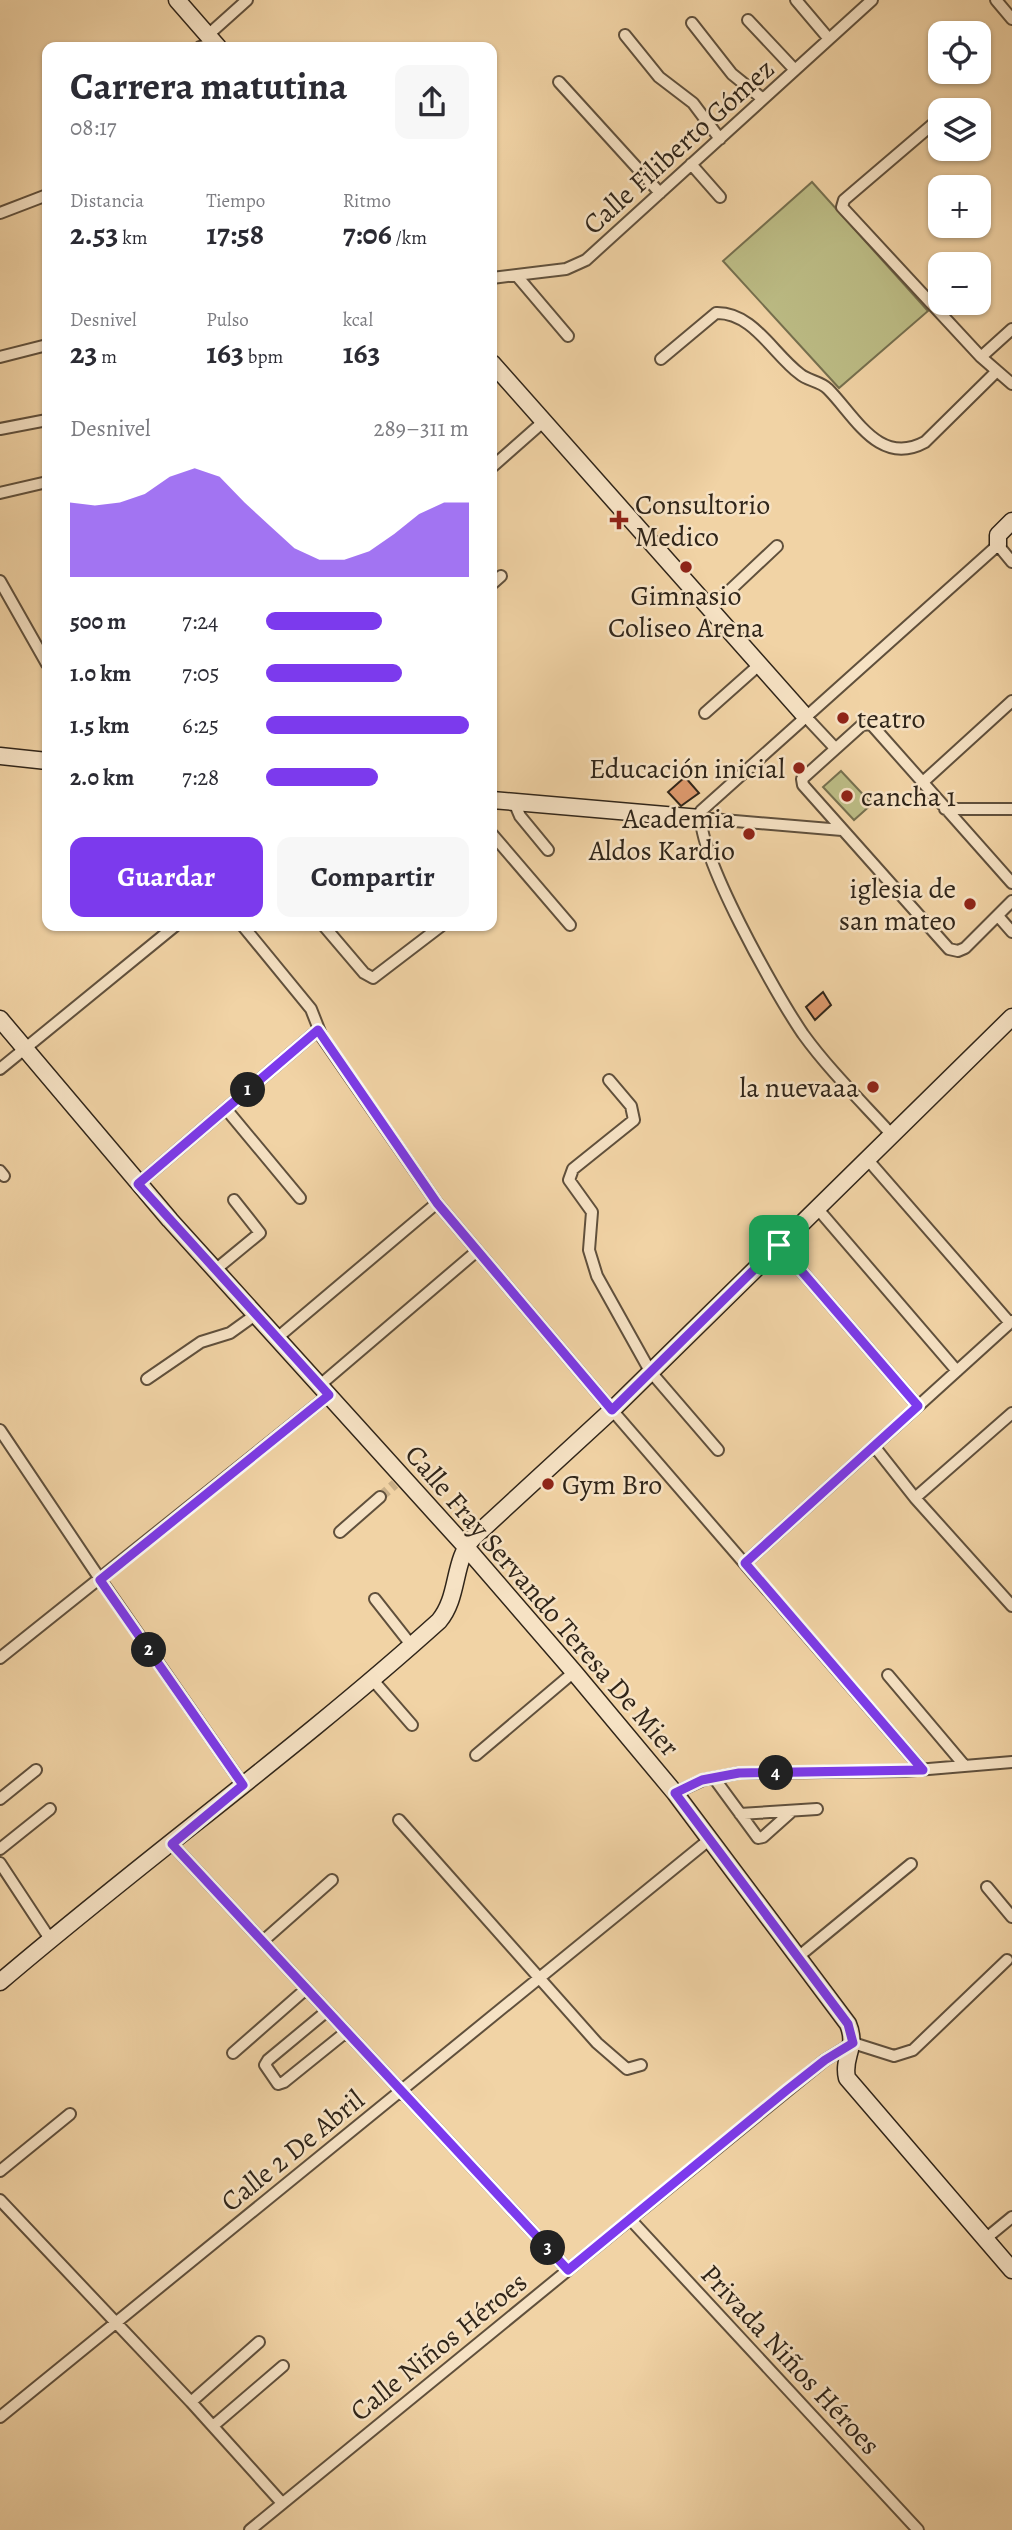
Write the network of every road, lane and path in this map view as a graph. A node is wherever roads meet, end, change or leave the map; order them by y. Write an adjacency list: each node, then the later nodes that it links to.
1 (177, 0): 11 (main road)
2 (247, 0): 12 (street)
3 (796, 0): 10 (street)
4 (872, 0): 10 (street, Calle Filiberto Gómez)
5 (996, 0): 6 (street)
6 (1012, 19)
7 (748, 20): 13 (street)
8 (692, 23): 15 (street)
9 (625, 35): 17 (street)
10 (829, 39): 13 (street, Calle Filiberto Gómez)
11 (209, 42)
12 (211, 42)
13 (795, 70): 15 (street, Calle Filiberto Gómez)
14 (559, 82): 19 (street)
15 (763, 99): 17 (street, Calle Filiberto Gómez)
16 (928, 128): 29 (street)
17 (720, 139): 18 (street, Calle Filiberto Gómez)
18 (691, 164): 19 (street, Calle Filiberto Gómez); 21 (street)
19 (660, 193): 23 (street, Calle Filiberto Gómez)
20 (42, 197): 22 (street)
21 (720, 197)
22 (0, 213)
23 (517, 275): 24 (street, Calle Filiberto Gómez); 26 (street)
24 (497, 277)
25 (1012, 328): 29 (street)
26 (568, 337)
27 (42, 346): 28 (street)
28 (0, 356)
29 (981, 357): 32 (street)
30 (661, 359): 32 (street)
31 (497, 369): 35 (main road)
32 (997, 371): 33 (street)
33 (1012, 384)
34 (42, 421): 36 (street)
35 (543, 422): 37 (street); 47 (main road)
36 (0, 429)
37 (497, 463)
38 (42, 483): 39 (street)
39 (0, 493)
40 (1012, 521): 41 (main road)
41 (998, 545): 43 (street); 52 (street)
42 (777, 546): 47 (street)
43 (1012, 562)
44 (501, 576): 45 (street)
45 (497, 580)
46 (0, 581): 48 (street)
47 (710, 609): 49 (main road)
48 (42, 655)
49 (759, 665): 51 (street); 52 (main road)
50 (1012, 701): 56 (street)
51 (705, 713)
52 (805, 716): 53 (street); 61 (street)
53 (835, 748): 56 (street); 62 (street)
54 (0, 756): 55 (main road)
55 (42, 760)
56 (923, 782): 59 (street)
57 (497, 800): 58 (main road)
58 (514, 802): 61 (main road); 64 (street)
59 (945, 809): 60 (street); 65 (street)
60 (1012, 809)
61 (700, 818): 62 (street); 81 (street)
62 (842, 830): 67 (street)
63 (497, 840): 68 (street)
64 (548, 850)
65 (1012, 883)
66 (1012, 901): 67 (street)
67 (998, 916): 73 (street)
68 (569, 925)
69 (169, 931): 77 (street)
70 (247, 931): 76 (street)
71 (328, 931): 72 (street)
72 (434, 931)
73 (1012, 932)
74 (1012, 1017): 81 (main road)
75 (0, 1019): 77 (main road, Calle Fray Servando Teresa De Mier)
76 (318, 1030): 80 (street); 86 (street)
77 (24, 1048): 78 (street); 83 (main road, Calle Fray Servando Teresa De Mier)
78 (0, 1069)
79 (610, 1080): 94 (street)
80 (226, 1109): 83 (street); 84 (street)
81 (892, 1135): 82 (main road)
82 (868, 1160): 87 (main road); 92 (street)
83 (138, 1184): 90 (main road, Calle Fray Servando Teresa De Mier)
84 (300, 1198)
85 (234, 1200): 90 (street)
86 (437, 1203): 89 (street); 93 (street)
87 (817, 1208): 88 (main road); 95 (street)
88 (779, 1245): 94 (main road); 98 (street)
89 (477, 1251): 97 (street); 99 (street)
90 (215, 1270): 91 (main road, Calle Fray Servando Teresa De Mier)
91 (255, 1315): 93 (main road, Calle Fray Servando Teresa De Mier); 96 (street)
92 (1011, 1322): 95 (street)
93 (277, 1338): 97 (main road, Calle Fray Servando Teresa De Mier)
94 (650, 1371): 99 (main road); 103 (street)
95 (957, 1371): 98 (street)
96 (147, 1380)
97 (325, 1390): 107 (main road, Calle Fray Servando Teresa De Mier); 109 (street)
98 (918, 1406): 102 (street)
99 (612, 1410): 107 (main road); 108 (street)
100 (1012, 1413): 105 (street)
101 (0, 1430): 109 (street)
102 (874, 1446): 105 (street); 108 (street)
103 (718, 1450)
104 (380, 1497): 106 (street)
105 (915, 1498): 111 (street)
106 (340, 1532)
107 (465, 1546): 112 (main road); 114 (main road, Calle Fray Servando Teresa De Mier)
108 (745, 1563): 122 (street)
109 (100, 1580): 113 (street); 124 (street)
110 (374, 1599): 112 (street)
111 (1012, 1606)
112 (412, 1646): 116 (main road)
113 (0, 1658)
114 (574, 1672): 118 (street); 125 (main road, Calle Fray Servando Teresa De Mier)
115 (888, 1675): 120 (street)
116 (372, 1679): 117 (street); 124 (main road)
117 (412, 1725)
118 (476, 1755)
119 (1012, 1762): 120 (street)
120 (964, 1765): 122 (street)
121 (36, 1770): 126 (street)
122 (923, 1770): 123 (street)
123 (714, 1778): 125 (street); 130 (street)
124 (243, 1785): 133 (main road)
125 (675, 1793): 132 (main road, Calle Fray Servando Teresa De Mier)
126 (0, 1799)
127 (50, 1809): 134 (street)
128 (817, 1809): 129 (street)
129 (791, 1812): 130 (street); 130 (street)
130 (740, 1814)
131 (399, 1820): 144 (street)
132 (710, 1839): 142 (main road, Calle Fray Servando Teresa De Mier); 144 (street, Calle 2 De Abril)
133 (172, 1844): 140 (main road); 141 (street)
134 (0, 1849)
135 (0, 1863): 140 (street)
136 (911, 1864): 142 (street)
137 (332, 1880): 141 (street)
138 (988, 1886): 139 (street)
139 (1012, 1917)
140 (50, 1939): 145 (main road)
141 (263, 1941): 146 (street)
142 (799, 1957): 149 (main road, Calle Fray Servando Teresa De Mier)
143 (1007, 1961): 149 (street)
144 (539, 1977): 151 (street); 152 (street, Calle 2 De Abril)
145 (0, 1982)
146 (306, 1989): 147 (street); 150 (street)
147 (327, 2011): 148 (street); 148 (street)
148 (346, 2032): 152 (street)
149 (853, 2043): 157 (street, Calle Niños Héroes); 158 (main road)
150 (233, 2053)
151 (641, 2065)
152 (401, 2090): 159 (street); 161 (street, Calle 2 De Abril)
153 (70, 2114): 154 (street)
154 (0, 2171)
155 (0, 2200): 161 (street)
156 (1012, 2217): 158 (street)
157 (630, 2220): 159 (street, Calle Niños Héroes); 169 (street, Privada Niños Héroes)
158 (984, 2240): 160 (main road)
159 (568, 2270): 167 (street, Calle Niños Héroes)
160 (1012, 2270)
161 (117, 2323): 164 (street); 165 (street, Calle 2 De Abril)
162 (259, 2342): 164 (street)
163 (283, 2366): 166 (street)
164 (191, 2402): 166 (street)
165 (0, 2417)
166 (213, 2426): 167 (street)
167 (282, 2503): 168 (street, Calle Niños Héroes)
168 (250, 2530)
169 (918, 2530)

